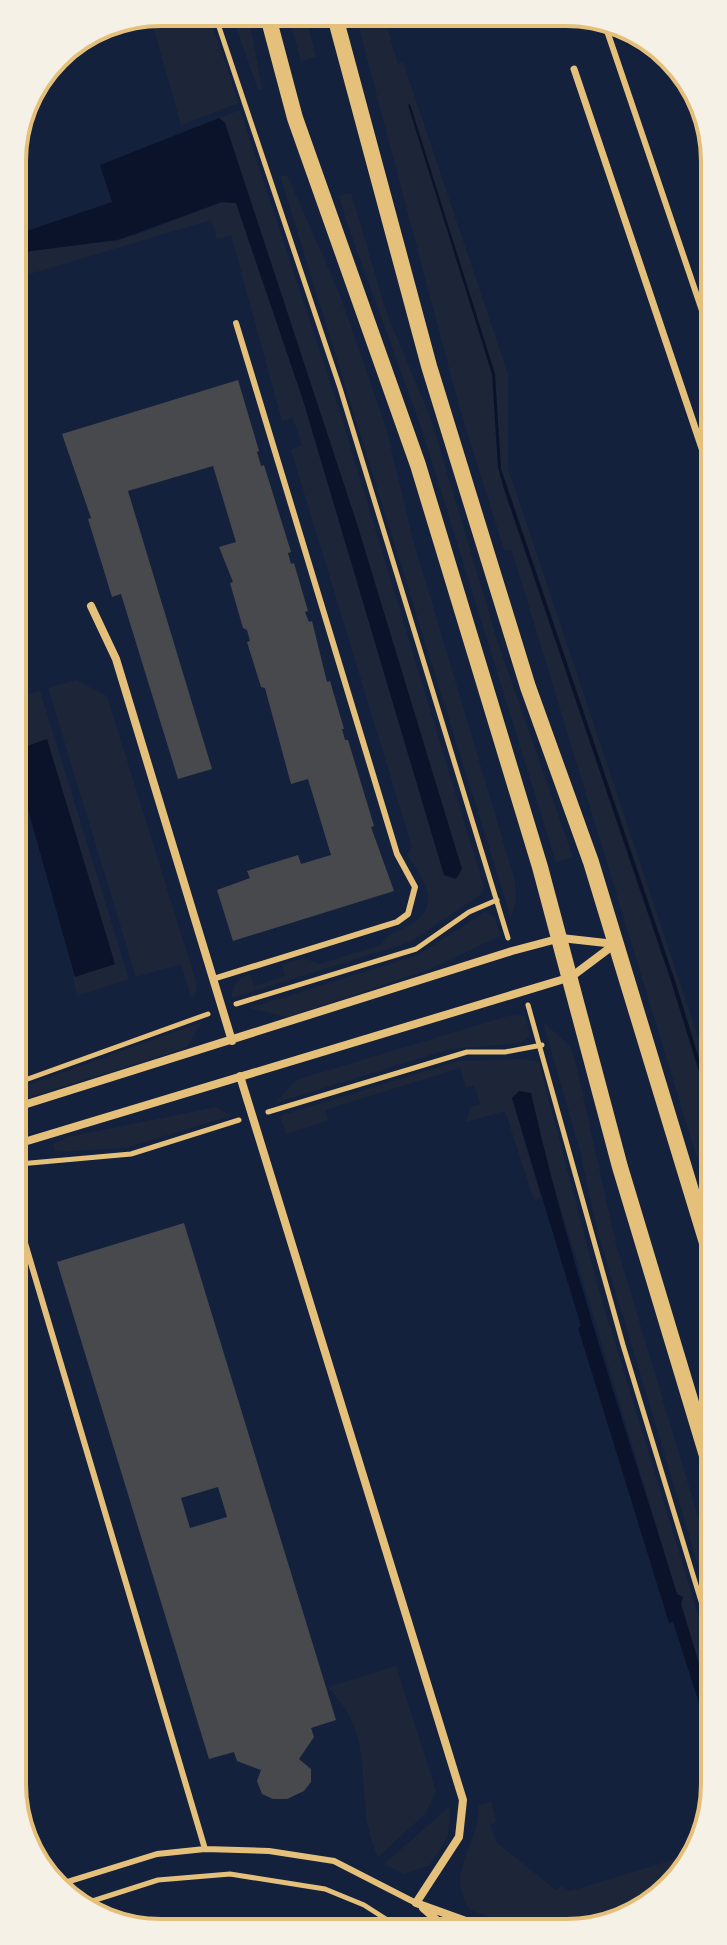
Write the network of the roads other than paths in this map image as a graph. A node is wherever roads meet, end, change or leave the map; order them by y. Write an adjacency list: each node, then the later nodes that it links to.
1 (271, 26): 9 (main road)
2 (337, 26): 10 (main road)
3 (608, 33): 5 (lane)
4 (574, 69): 7 (street)
5 (701, 308)
6 (236, 323): 12 (lane)
7 (701, 445)
8 (91, 606): 12 (street)
9 (561, 938): 10 (street); 11 (main road); 13 (street)
10 (616, 944): 11 (street); 17 (main road)
11 (571, 977): 14 (street); 19 (main road)
12 (213, 979): 13 (street)
13 (232, 1041): 15 (street)
14 (240, 1076): 16 (street); 22 (street)
15 (26, 1104)
16 (26, 1141)
17 (701, 1223)
18 (26, 1246): 20 (lane)
19 (701, 1436)
20 (205, 1849): 21 (lane); 22 (lane)
21 (69, 1881)
22 (416, 1903): 23 (street); 24 (street)
23 (435, 1919)
24 (460, 1919)

